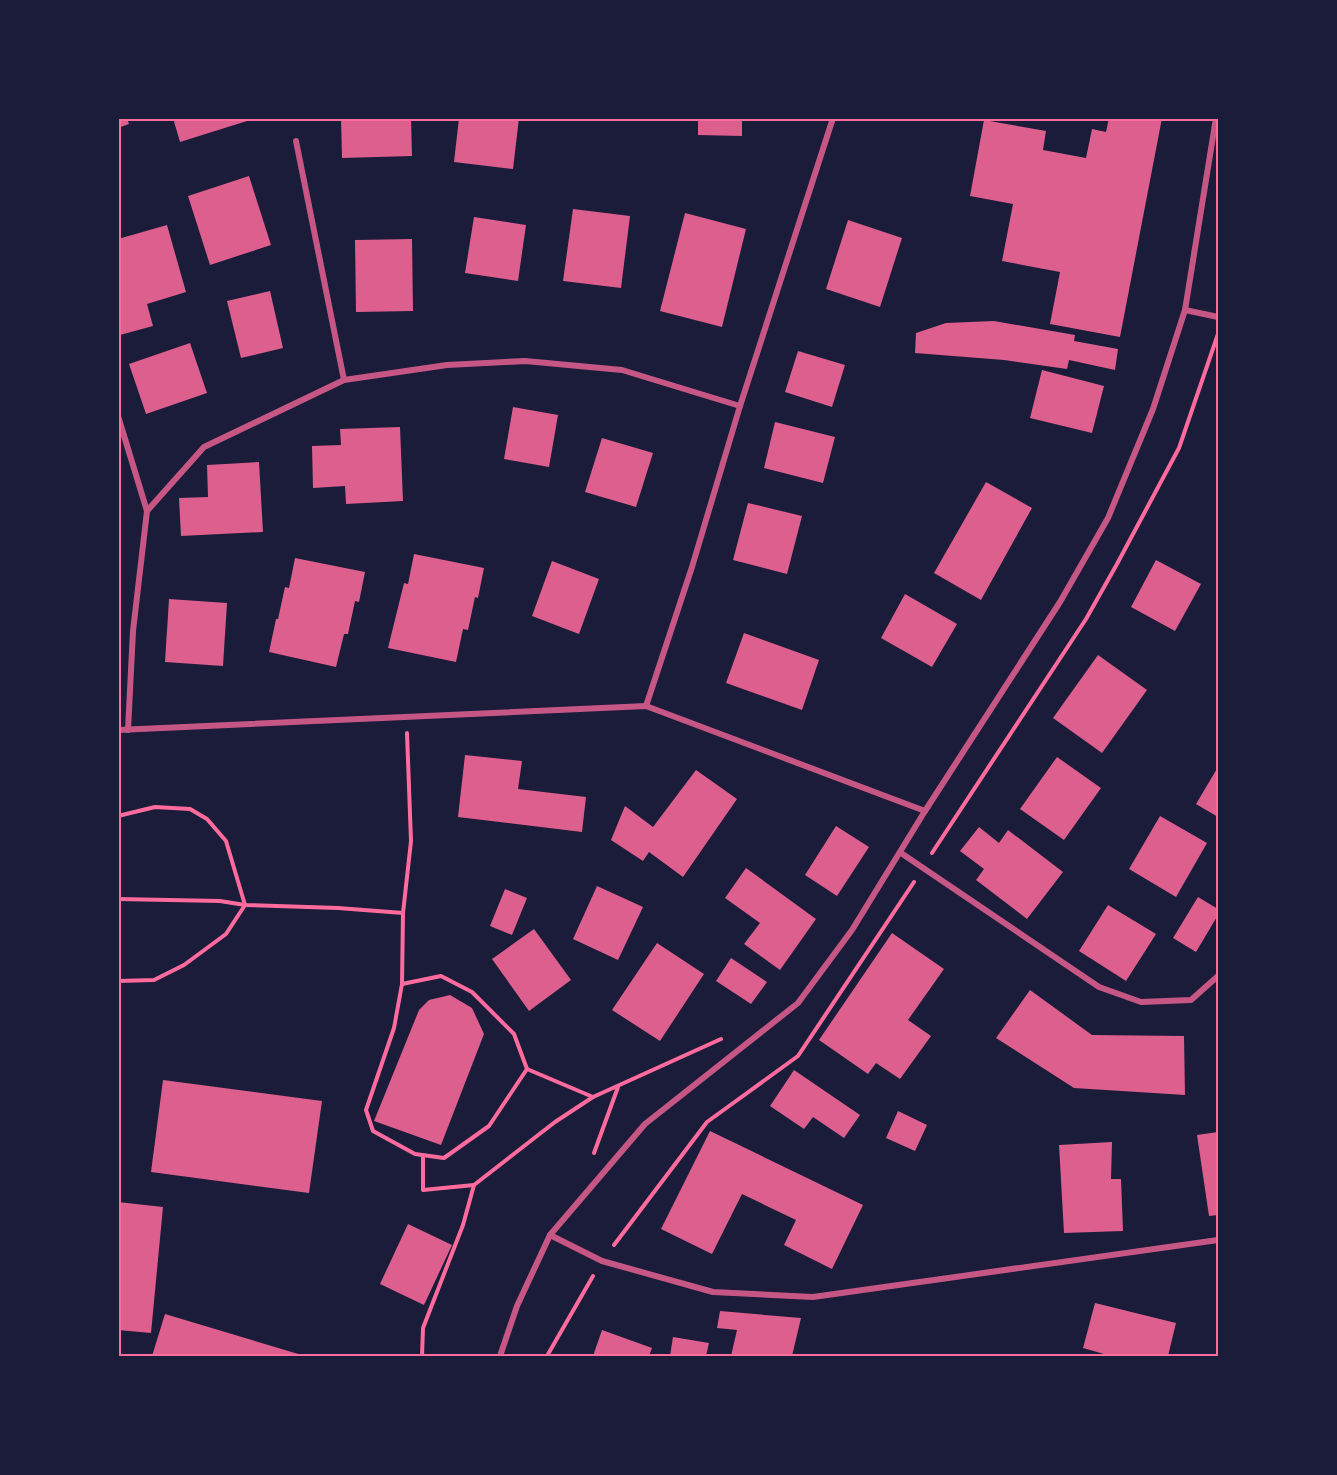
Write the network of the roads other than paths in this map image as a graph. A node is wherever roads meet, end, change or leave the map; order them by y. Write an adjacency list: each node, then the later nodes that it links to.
1 (833, 118): 7 (street)
2 (1216, 118): 4 (street)
3 (296, 141): 6 (street)
4 (1185, 310): 5 (street); 13 (street)
5 (1218, 317)
6 (344, 380): 7 (street); 9 (street)
7 (740, 406): 10 (street)
8 (118, 416): 9 (street)
9 (147, 511): 12 (street)
10 (646, 706): 12 (street); 13 (street)
11 (118, 730): 12 (street)
12 (128, 730)
13 (925, 811): 14 (street)
14 (902, 853): 15 (street); 16 (street)
15 (1218, 976)
16 (550, 1235): 17 (street); 18 (street)
17 (1218, 1240)
18 (500, 1356)

